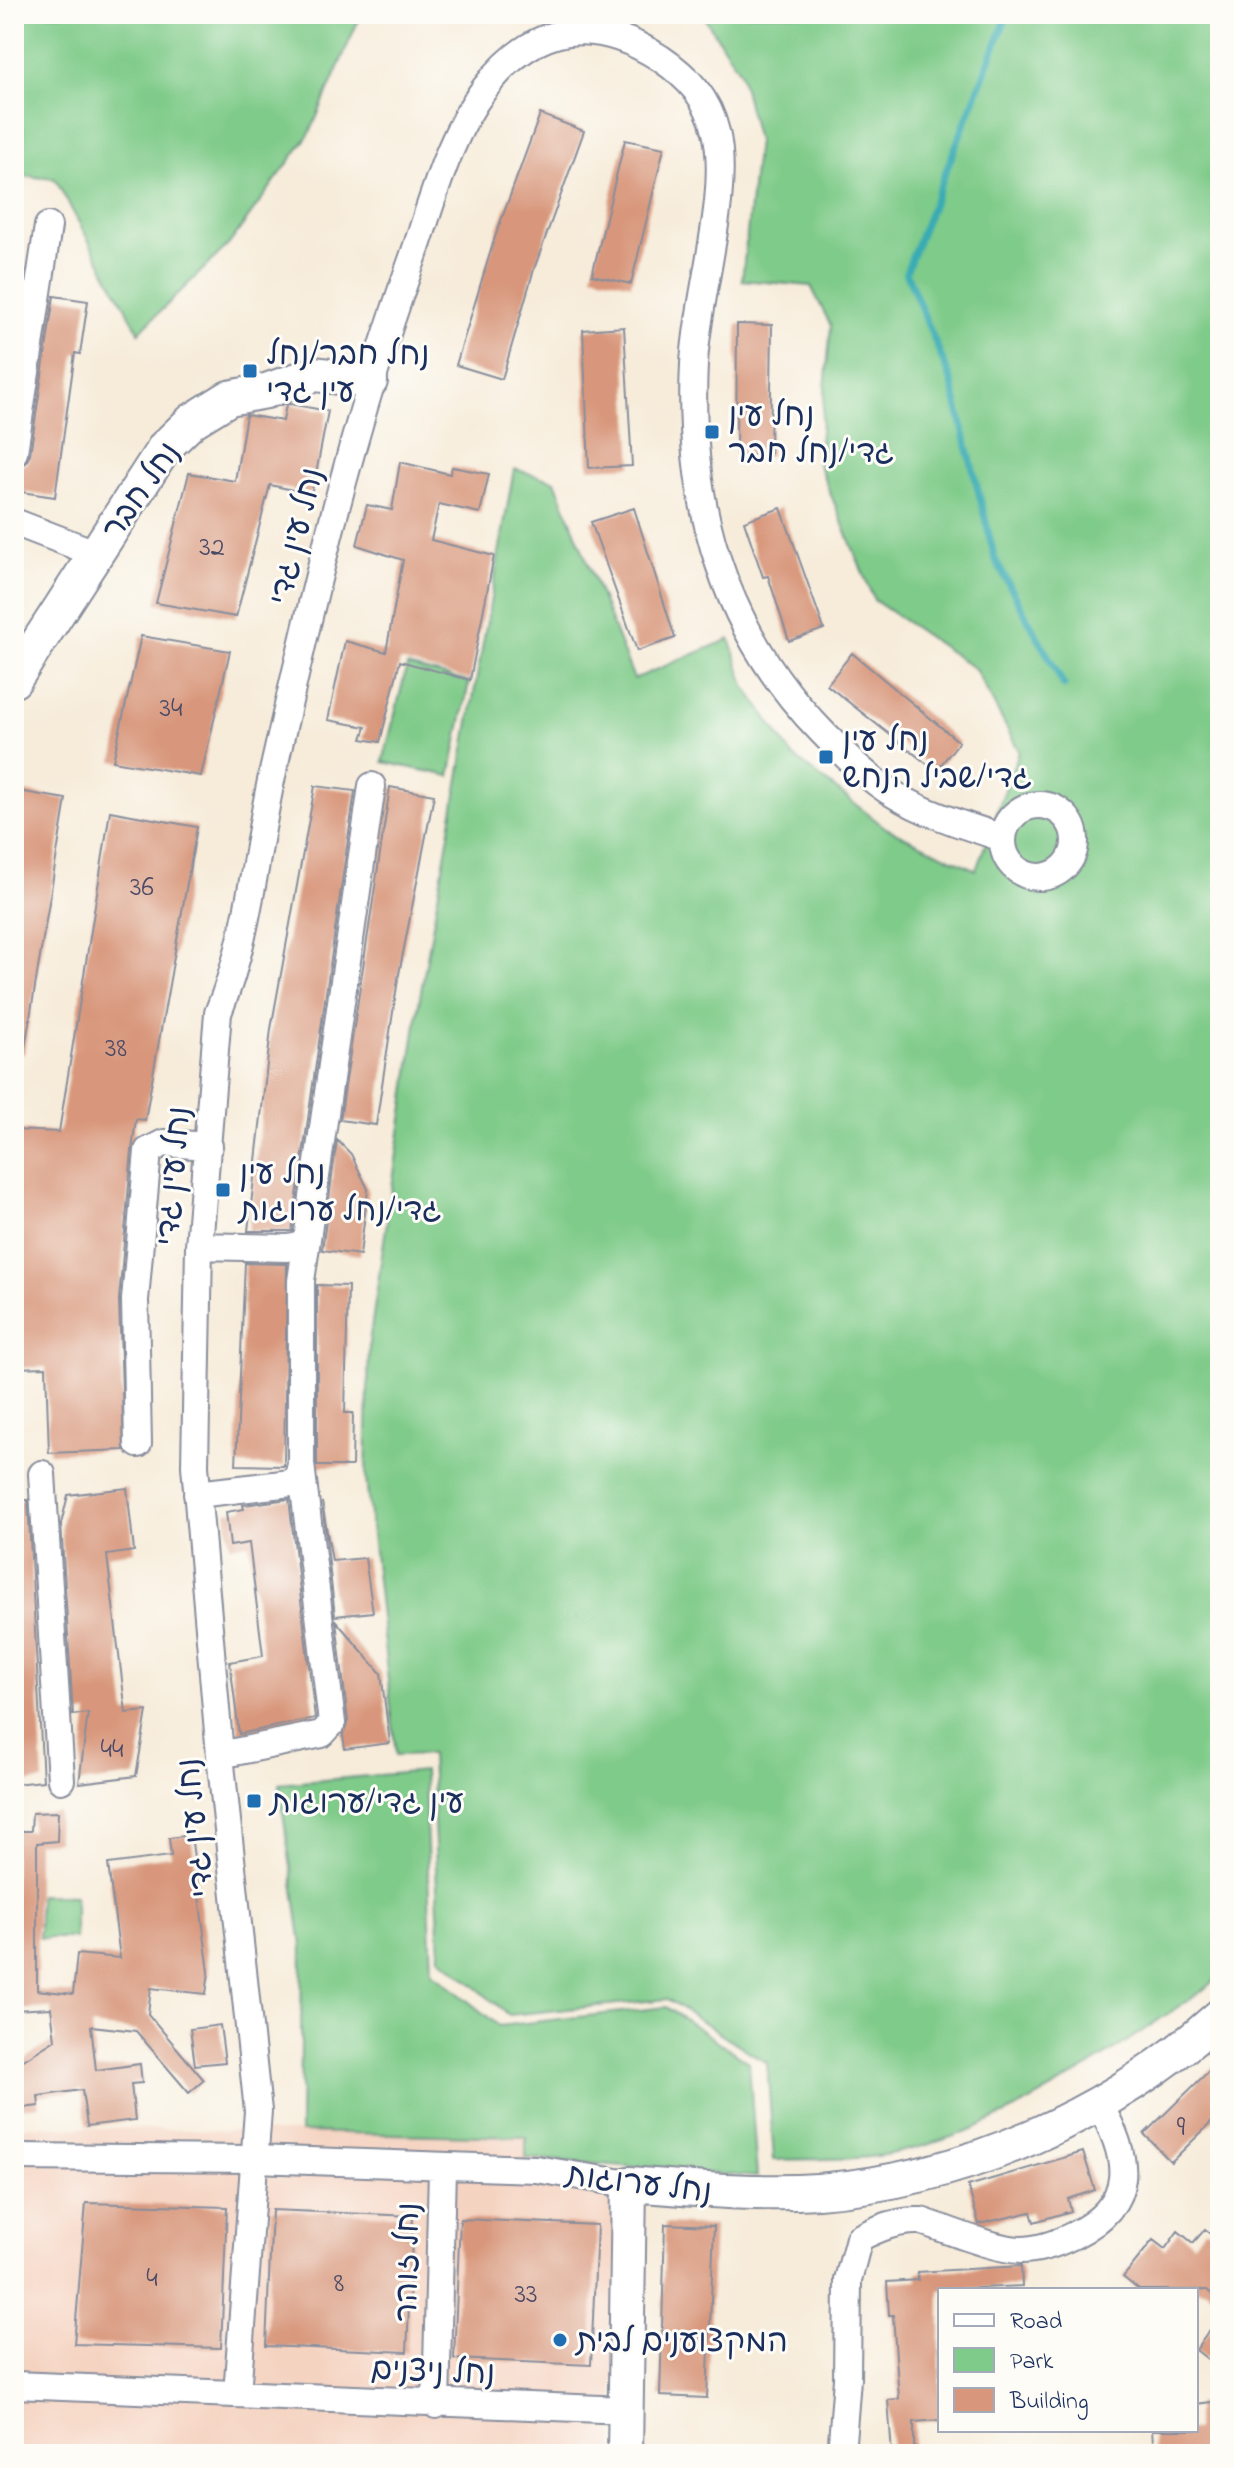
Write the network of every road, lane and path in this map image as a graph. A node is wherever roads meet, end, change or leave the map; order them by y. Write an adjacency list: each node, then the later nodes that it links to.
1 (48, 226): 3 (street)
2 (370, 381): 5 (street, נחל חבר); 8 (street, נחל עין גדי); 9 (street, נחל עין גדי)
3 (14, 452)
4 (14, 522): 5 (street)
5 (97, 554): 6 (street, נחל חבר)
6 (20, 661)
7 (372, 786): 10 (street)
8 (1003, 838)
9 (209, 1146): 11 (street, נחל עין גדי); 12 (street)
10 (307, 1238): 11 (street); 13 (street)
11 (199, 1246): 15 (street, נחל עין גדי)
12 (138, 1444)
13 (301, 1464): 15 (street); 16 (street)
14 (42, 1474): 17 (street)
15 (197, 1494): 16 (street, נחל עין גדי)
16 (220, 1755): 21 (street, נחל עין גדי)
17 (61, 1780)
18 (1220, 2016): 19 (street, נחל ערוגות)
19 (1099, 2104): 23 (street, נחל ערוגות); 29 (street)
20 (14, 2157): 21 (street, נחל ערוגות)
21 (255, 2159): 22 (street, נחל ערוגות); 25 (street)
22 (442, 2169): 23 (street, נחל ערוגות); 26 (street, נחל זוהר)
23 (629, 2184): 27 (street)
24 (14, 2385): 25 (street, נחל ניצנים)
25 (237, 2394): 26 (street, נחל ניצנים)
26 (436, 2405): 27 (street, נחל ניצנים)
27 (625, 2410): 28 (street)
28 (625, 2454)
29 (841, 2454)

